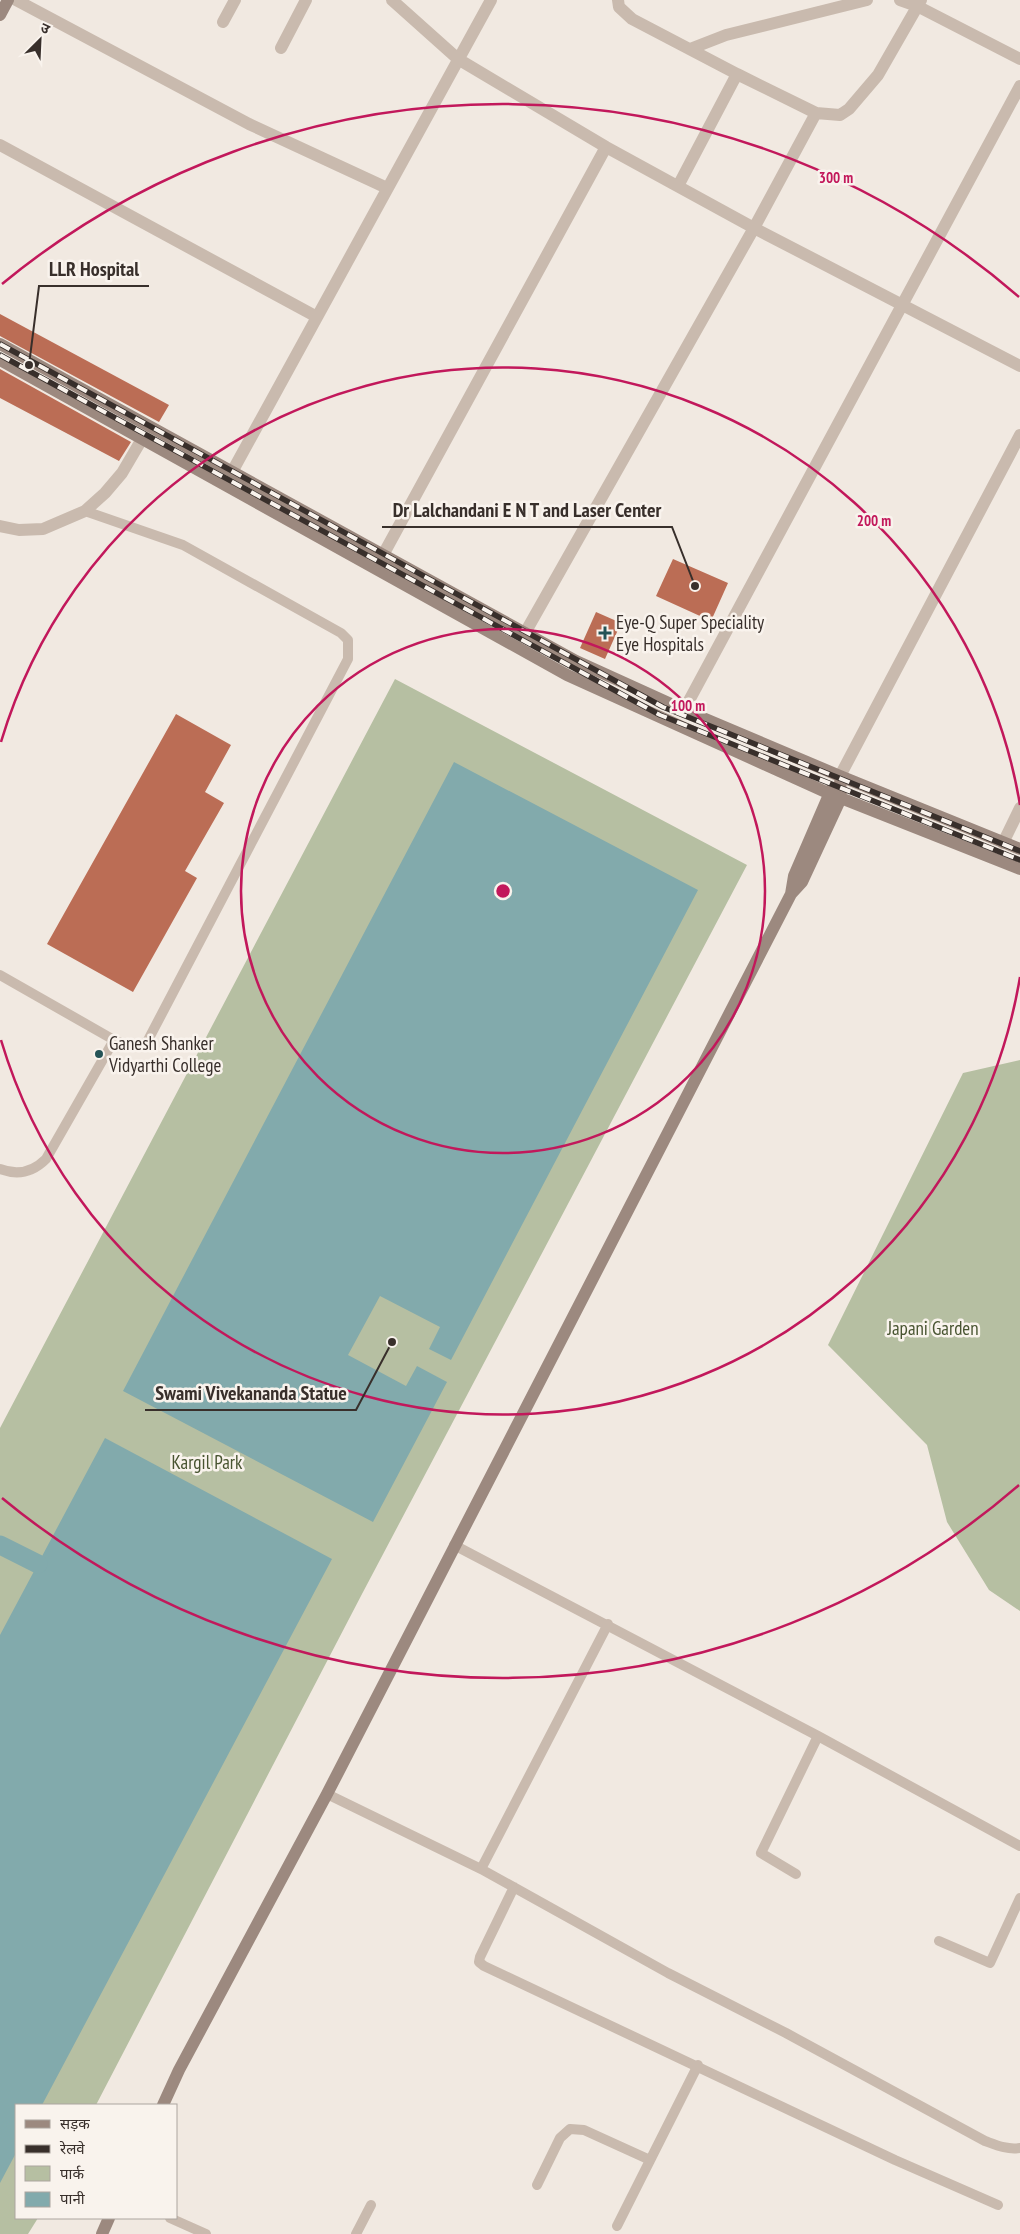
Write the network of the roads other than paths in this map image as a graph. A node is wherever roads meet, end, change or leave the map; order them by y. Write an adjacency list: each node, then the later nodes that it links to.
1 (8, 0): 11 (main road)
2 (16, 0): 23 (street)
3 (235, 0): 12 (street)
4 (306, 0): 13 (street)
5 (392, 0): 15 (street)
6 (491, 0): 15 (street)
7 (618, 0): 14 (street)
8 (867, 0): 14 (street)
9 (900, 0): 10 (street)
10 (919, 3): 16 (street); 19 (street)
11 (0, 15)
12 (223, 22)
13 (282, 48)
14 (690, 49): 17 (street)
15 (458, 59): 21 (street); 23 (street)
16 (1020, 59)
17 (737, 74): 19 (street); 22 (street)
18 (1020, 86): 25 (street)
19 (816, 113): 24 (street)
20 (0, 145): 26 (street)
21 (606, 147): 22 (street); 37 (street)
22 (678, 186): 24 (street)
23 (387, 188): 26 (street)
24 (754, 228): 25 (street); 38 (street)
25 (901, 305): 29 (street); 39 (street)
26 (317, 317): 32 (street)
27 (0, 344): 32 (main road)
28 (0, 360): 31 (main road)
29 (1020, 366)
30 (1020, 435): 40 (street)
31 (142, 439): 33 (street); 36 (main road)
32 (232, 472): 34 (main road)
33 (84, 511): 35 (street); 49 (lane)
34 (323, 522): 36 (main road); 37 (main road)
35 (0, 526)
36 (316, 536): 41 (main road)
37 (383, 555): 38 (main road)
38 (525, 633): 39 (main road)
39 (684, 710): 40 (main road)
40 (840, 776): 41 (main road); 42 (main road); 44 (main road)
41 (828, 793): 42 (main road); 47 (main road)
42 (841, 798): 46 (main road); 47 (main road)
43 (1020, 808): 44 (street)
44 (1003, 843): 45 (main road)
45 (1020, 850)
46 (1020, 869)
47 (791, 894): 51 (main road)
48 (0, 976): 49 (lane)
49 (114, 1040): 50 (lane)
50 (0, 1169)
51 (454, 1545): 52 (lane); 54 (main road)
52 (608, 1624): 53 (lane); 56 (lane)
53 (818, 1736): 55 (lane); 57 (lane)
54 (327, 1794): 56 (lane); 62 (main road)
55 (1020, 1846)
56 (482, 1869): 58 (lane)
57 (796, 1874)
58 (514, 1887): 61 (lane); 63 (lane)
59 (1020, 1898): 60 (lane)
60 (939, 1941)
61 (698, 2065): 64 (lane); 67 (lane)
62 (163, 2104)
63 (1020, 2148)
64 (650, 2160): 65 (lane); 70 (lane)
65 (537, 2185)
66 (371, 2205): 73 (lane)
67 (998, 2205)
68 (109, 2219): 71 (main road)
69 (172, 2219): 72 (lane)
70 (617, 2226)
71 (102, 2234)
72 (206, 2234)
73 (356, 2234)

